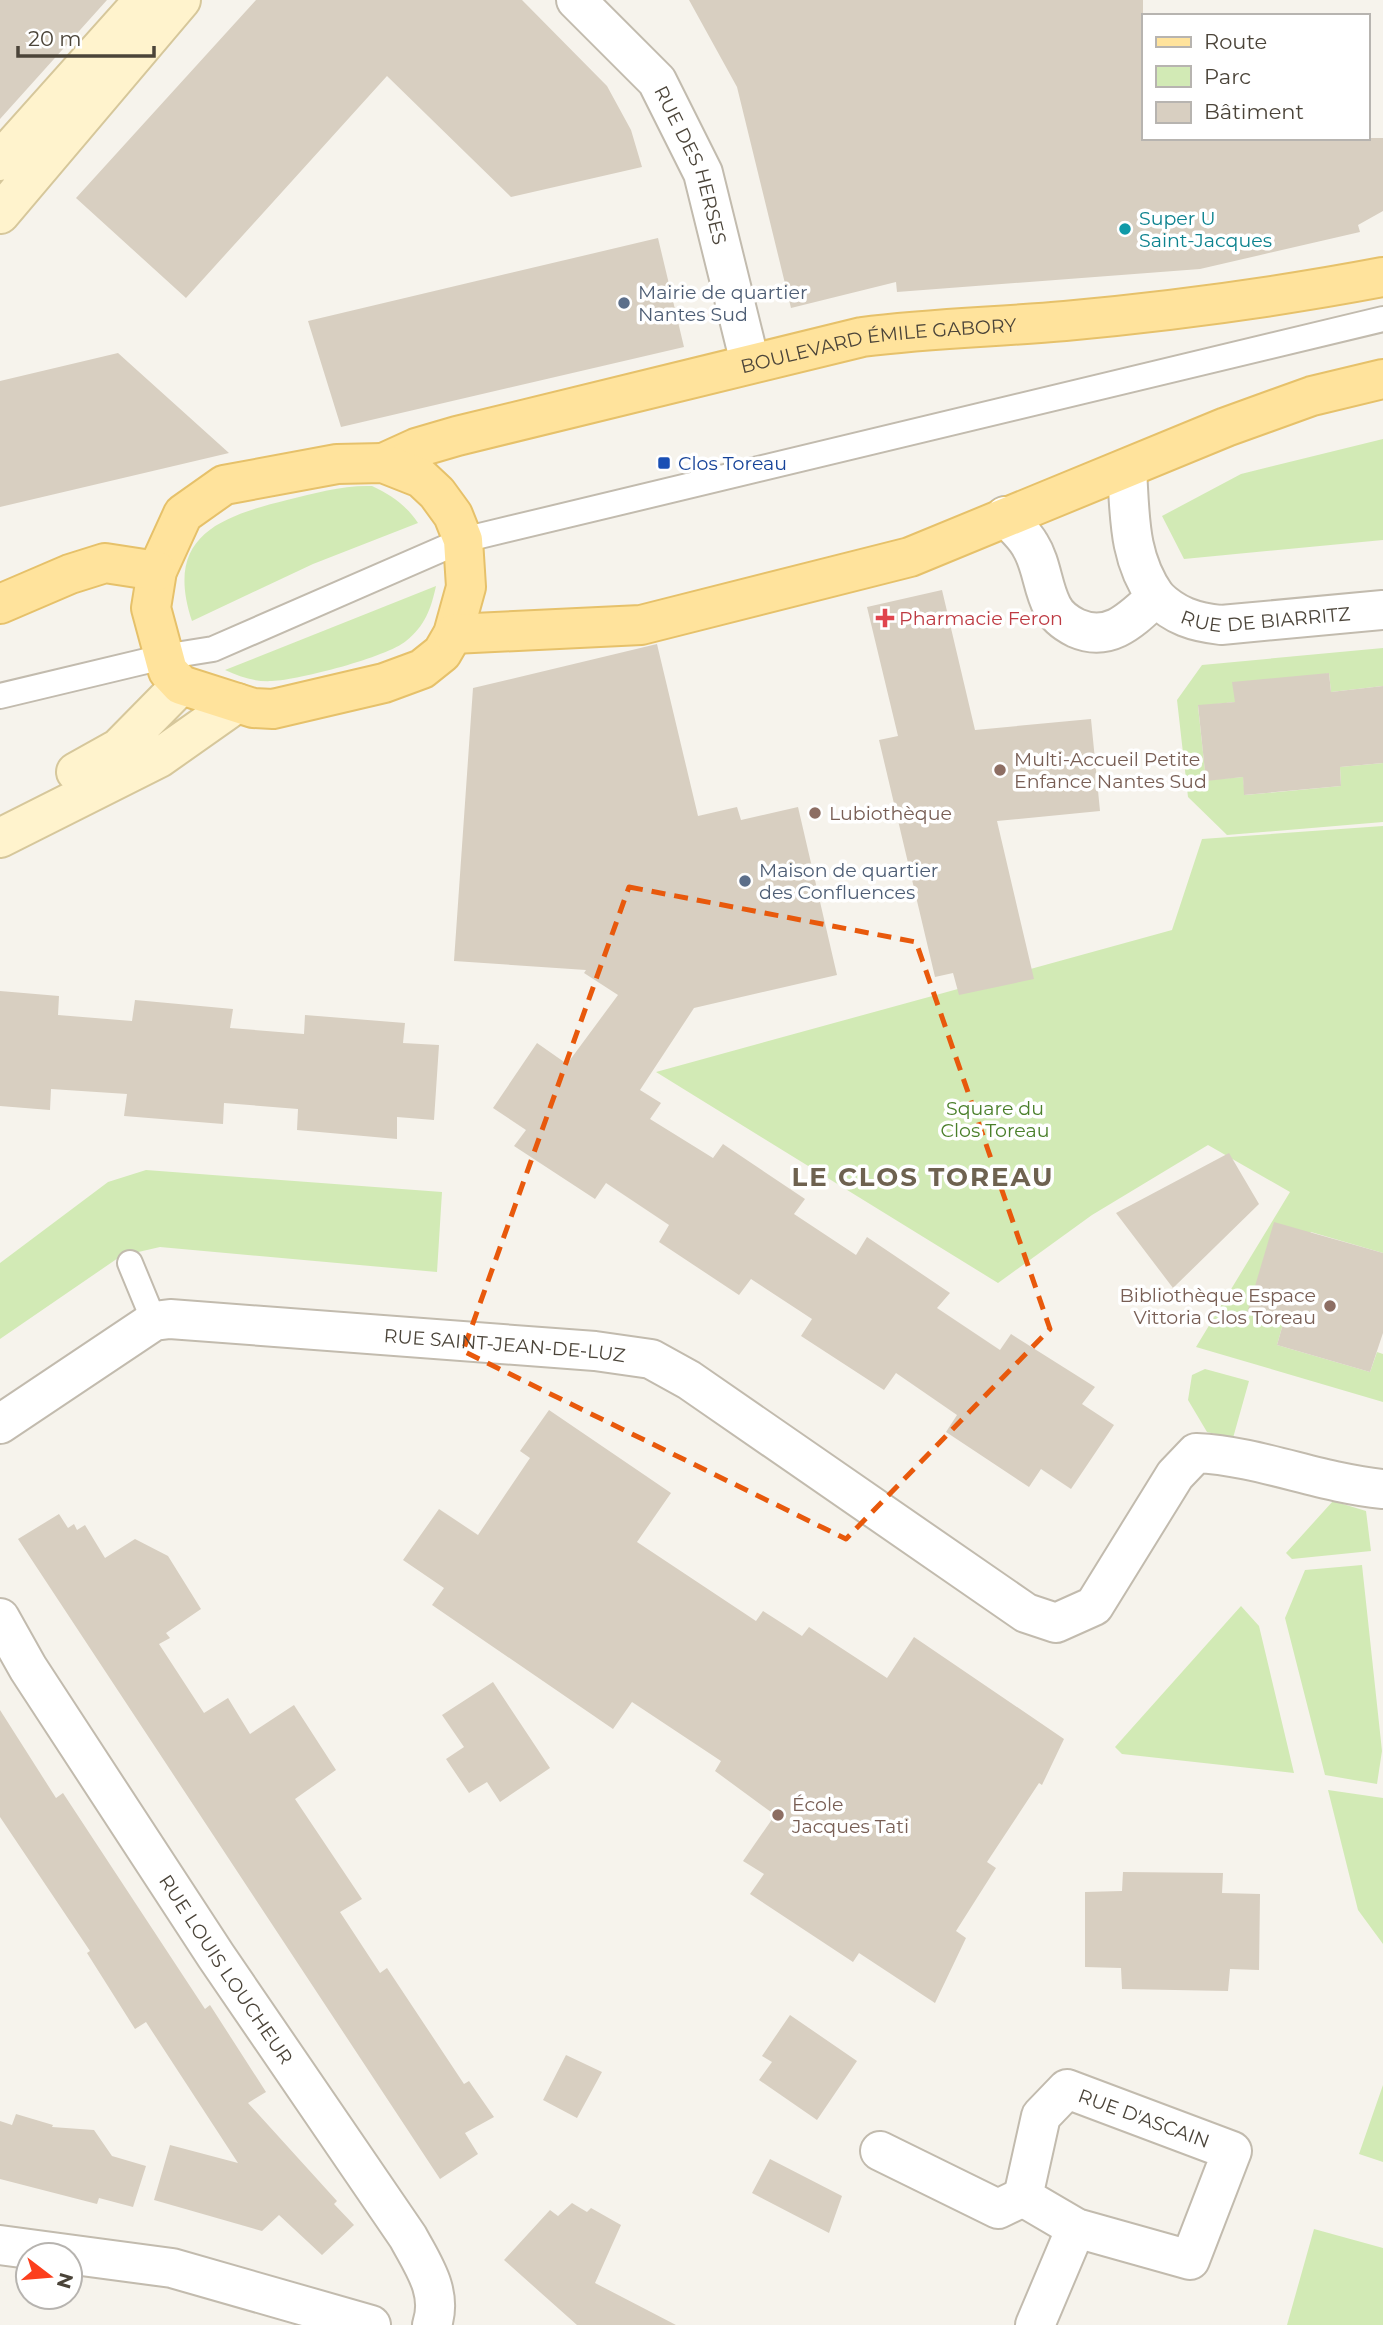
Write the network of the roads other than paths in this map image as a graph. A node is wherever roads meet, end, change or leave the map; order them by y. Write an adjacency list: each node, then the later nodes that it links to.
1 (144, 0): 4 (main road)
2 (181, 0): 5 (main road)
3 (576, 0): 8 (street, RUE DES HERSES)
4 (0, 160)
5 (0, 214)
6 (1383, 277): 8 (main road, BOULEVARD ÉMILE GABORY)
7 (1383, 318): 13 (lane)
8 (750, 363): 10 (main road, BOULEVARD ÉMILE GABORY)
9 (1383, 379): 11 (main road)
10 (383, 463): 13 (main road); 14 (main road)
11 (1127, 470): 12 (main road); 15 (street)
12 (1005, 516): 15 (street); 18 (main road)
13 (463, 540): 18 (main road); 19 (lane)
14 (157, 571): 16 (main road); 19 (main road)
15 (1156, 597): 17 (street, RUE DE BIARRITZ)
16 (0, 604)
17 (1383, 610)
18 (453, 634): 21 (main road)
19 (172, 671): 20 (lane); 21 (main road); 22 (main road)
20 (0, 696)
21 (237, 703): 23 (main road)
22 (0, 816)
23 (0, 838)
24 (130, 1263): 25 (lane)
25 (154, 1321): 26 (street); 27 (street, RUE SAINT-JEAN-DE-LUZ)
26 (0, 1424)
27 (1366, 1487)
28 (0, 1618): 34 (street, RUE LOUIS LOUCHEUR)
29 (880, 2151): 30 (street)
30 (1023, 2197): 31 (street, RUE D'ASCAIN); 31 (street, RUE D'ASCAIN)
31 (1076, 2228): 35 (street)
32 (0, 2245): 33 (street)
33 (371, 2325)
34 (432, 2325)
35 (1035, 2325)

